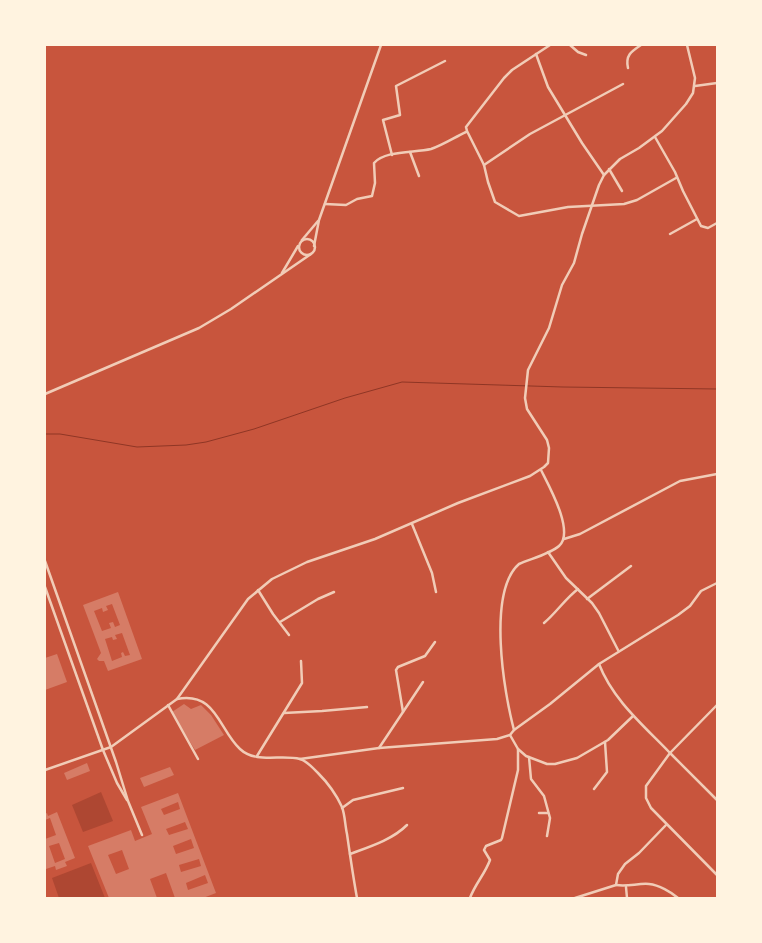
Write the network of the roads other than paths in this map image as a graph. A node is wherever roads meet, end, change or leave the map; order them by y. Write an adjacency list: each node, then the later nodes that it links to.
1 (381, 45): 24 (street)
2 (550, 45): 6 (street)
3 (570, 45): 7 (street)
4 (642, 45): 9 (street)
5 (687, 45): 12 (street)
6 (536, 54): 13 (street); 14 (street)
7 (586, 55)
8 (445, 61): 17 (street)
9 (628, 68)
10 (717, 83): 12 (street)
11 (623, 84): 13 (street)
12 (695, 86): 15 (street)
13 (564, 116): 18 (street); 20 (street)
14 (467, 131): 16 (street); 18 (street)
15 (655, 137): 19 (street); 22 (street)
16 (410, 152): 17 (street); 21 (street)
17 (392, 155): 24 (street)
18 (484, 164): 25 (street)
19 (609, 169): 20 (street); 23 (street)
20 (604, 175): 25 (street)
21 (419, 176)
22 (676, 178): 25 (street); 26 (street)
23 (622, 191)
24 (325, 204): 27 (street)
25 (592, 206): 35 (street)
26 (697, 219): 28 (street); 29 (street)
27 (319, 220): 30 (street); 31 (street)
28 (717, 223)
29 (670, 234)
30 (300, 243): 31 (street); 32 (street); 33 (street)
31 (314, 246): 32 (street)
32 (311, 254): 33 (street)
33 (281, 274): 34 (street)
34 (45, 394)
35 (541, 470): 37 (street); 38 (street)
36 (717, 474): 38 (street)
37 (412, 524): 45 (street); 47 (street)
38 (564, 539): 39 (street)
39 (548, 552): 44 (street); 64 (street)
40 (45, 561): 67 (street)
41 (631, 566): 48 (street)
42 (717, 584): 53 (street)
43 (45, 587): 70 (street)
44 (578, 589): 48 (street); 50 (street)
45 (258, 590): 49 (street); 57 (street)
46 (334, 592): 49 (street)
47 (436, 592)
48 (587, 598): 53 (street)
49 (280, 622): 51 (street)
50 (544, 623)
51 (289, 635)
52 (435, 642): 61 (street)
53 (618, 650): 55 (street)
54 (301, 661): 62 (street)
55 (598, 664): 63 (street); 64 (street)
56 (423, 682): 61 (street)
57 (177, 699): 59 (street); 72 (street)
58 (717, 705): 71 (street)
59 (168, 706): 67 (street); 74 (street)
60 (367, 707): 62 (street)
61 (403, 712): 68 (street)
62 (283, 713): 72 (street)
63 (634, 716): 66 (street); 71 (street)
64 (514, 730): 65 (street)
65 (510, 735): 68 (street); 69 (street)
66 (605, 742): 73 (street); 78 (street)
67 (111, 747): 70 (street); 80 (street)
68 (379, 748): 75 (street)
69 (518, 749): 73 (street); 93 (street)
70 (103, 750): 76 (street); 80 (street)
71 (670, 753): 79 (street); 85 (street)
72 (257, 756): 75 (street)
73 (529, 757): 83 (street)
74 (198, 759)
75 (300, 759): 81 (street)
76 (45, 770)
77 (403, 788): 81 (street)
78 (594, 789)
79 (717, 800)
80 (128, 801): 86 (street)
81 (342, 808): 88 (street)
82 (539, 813): 83 (street)
83 (548, 813): 87 (street)
84 (407, 825): 88 (street)
85 (666, 825): 89 (street); 90 (street)
86 (142, 835)
87 (546, 836)
88 (350, 854): 92 (street)
89 (717, 875)
90 (616, 885): 91 (street); 94 (street)
91 (626, 886): 95 (street); 96 (street)
92 (356, 898)
93 (470, 898)
94 (575, 898)
95 (627, 898)
96 (678, 898)

